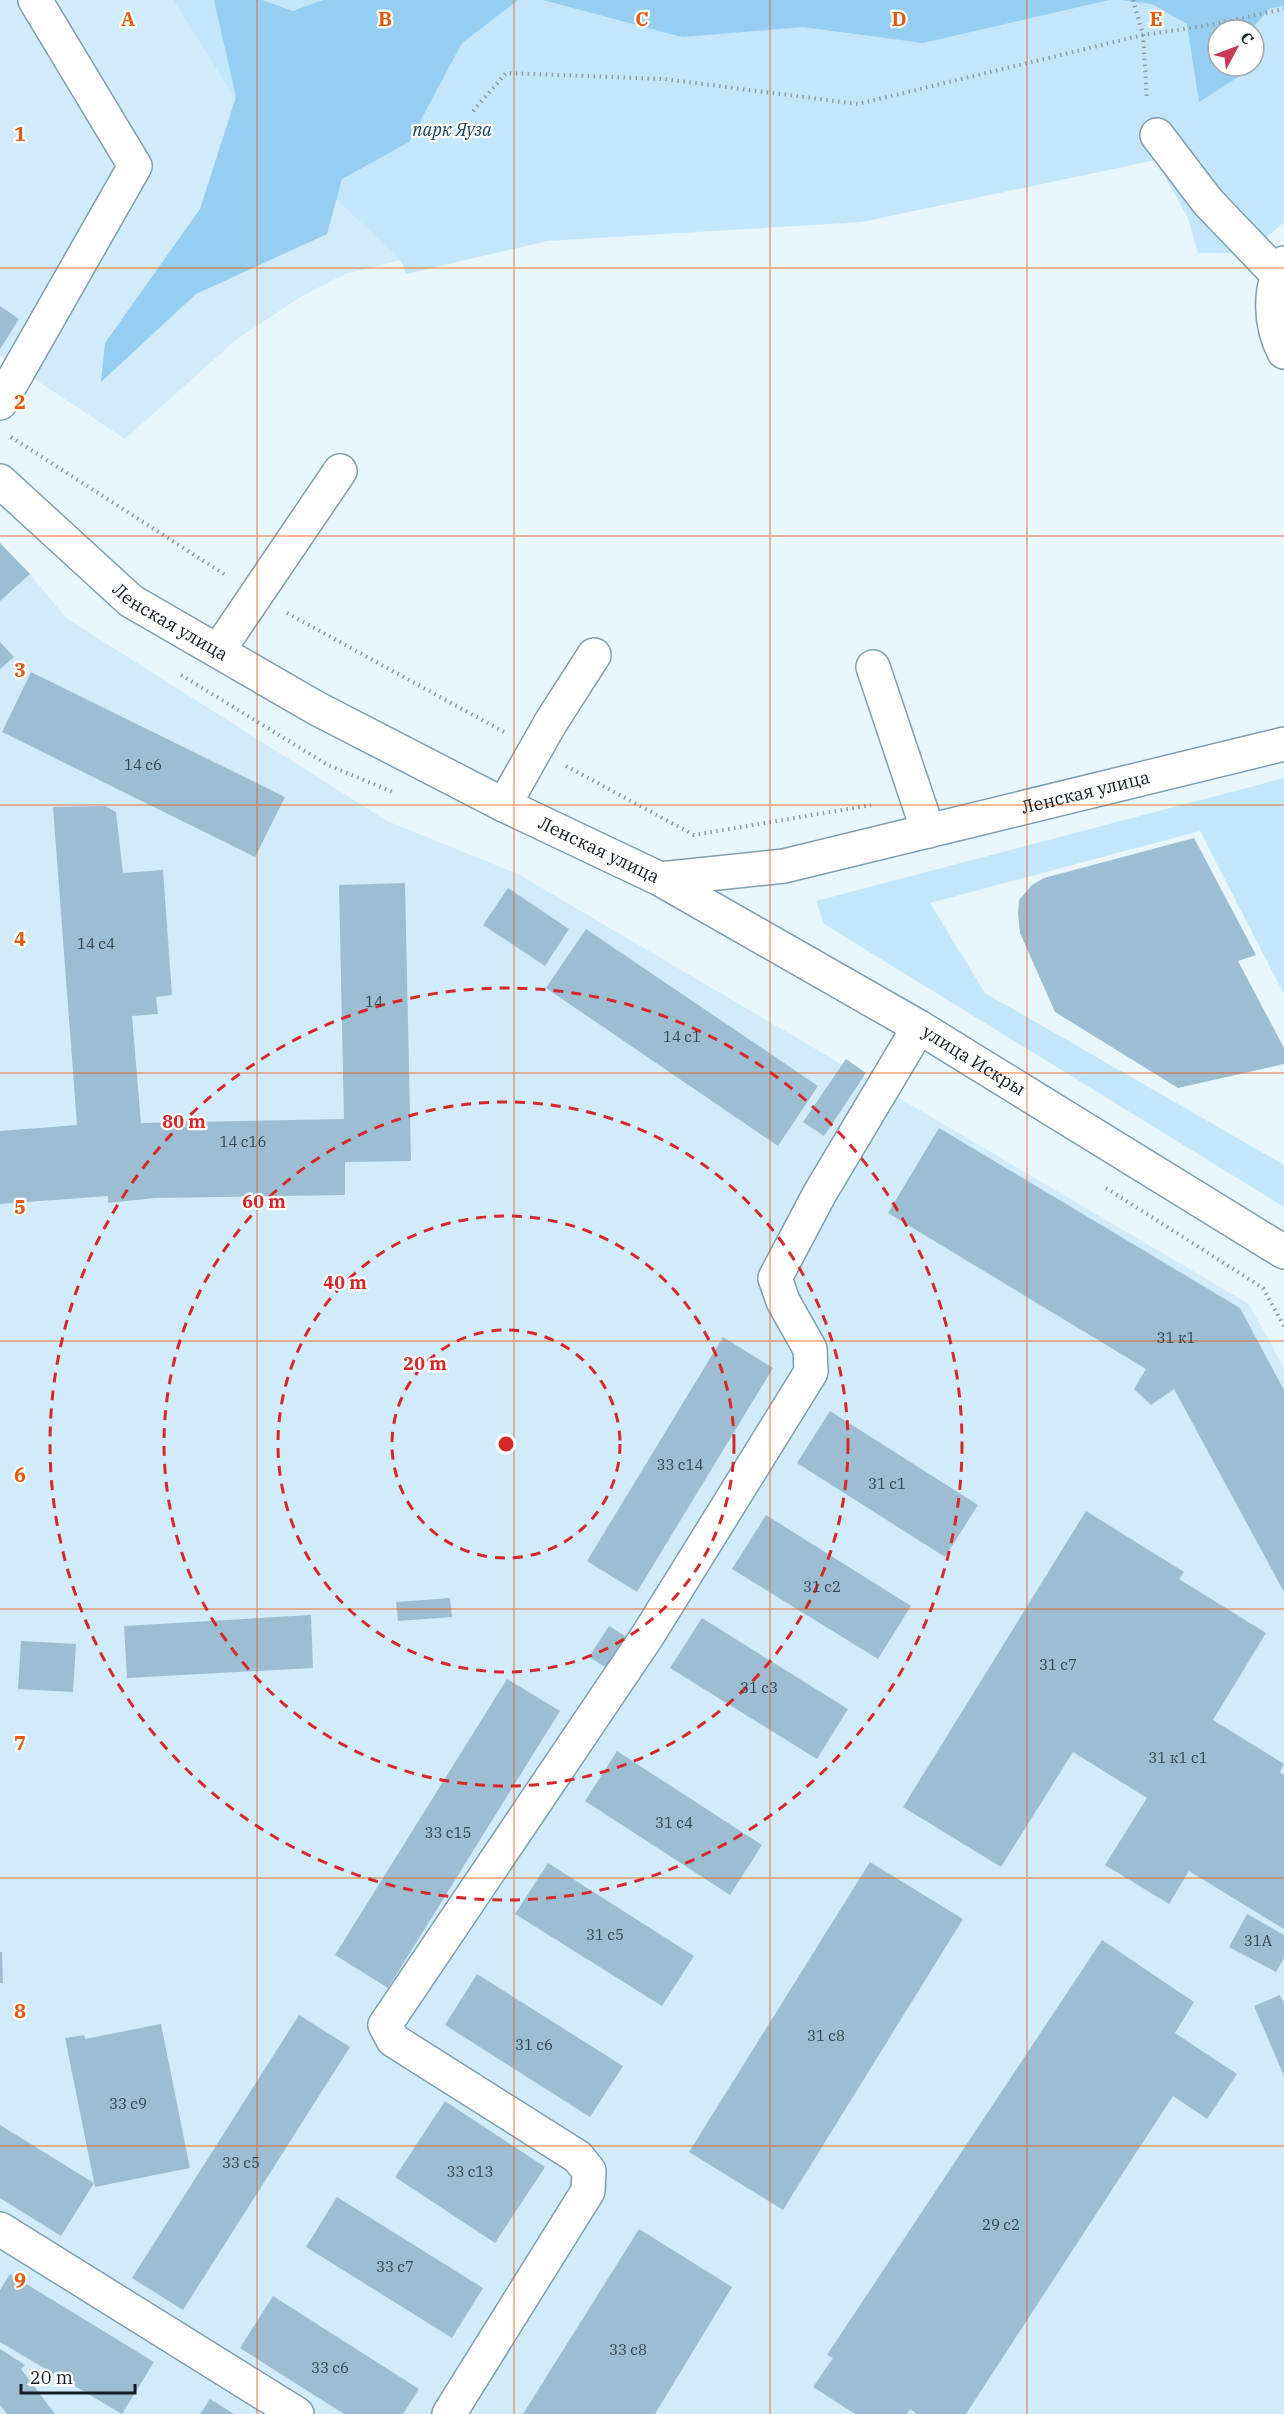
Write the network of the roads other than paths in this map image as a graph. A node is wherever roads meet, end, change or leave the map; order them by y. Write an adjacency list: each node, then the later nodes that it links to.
1 (35, 0): 5 (street)
2 (1157, 135): 3 (street)
3 (1281, 268): 4 (street)
4 (1284, 352)
5 (0, 403)
6 (340, 471): 8 (street)
7 (0, 481): 8 (street, Ленская улица)
8 (218, 651): 12 (street, Ленская улица)
9 (594, 655): 12 (street)
10 (873, 667): 13 (street)
11 (1284, 744): 13 (street, Ленская улица)
12 (504, 805): 14 (street, Ленская улица)
13 (928, 831): 14 (street, Ленская улица)
14 (660, 879): 15 (street, улица Искры)
15 (919, 1028): 16 (street, улица Искры); 19 (street)
16 (1284, 1252)
17 (0, 2229): 18 (street)
18 (297, 2414)
19 (449, 2414)

